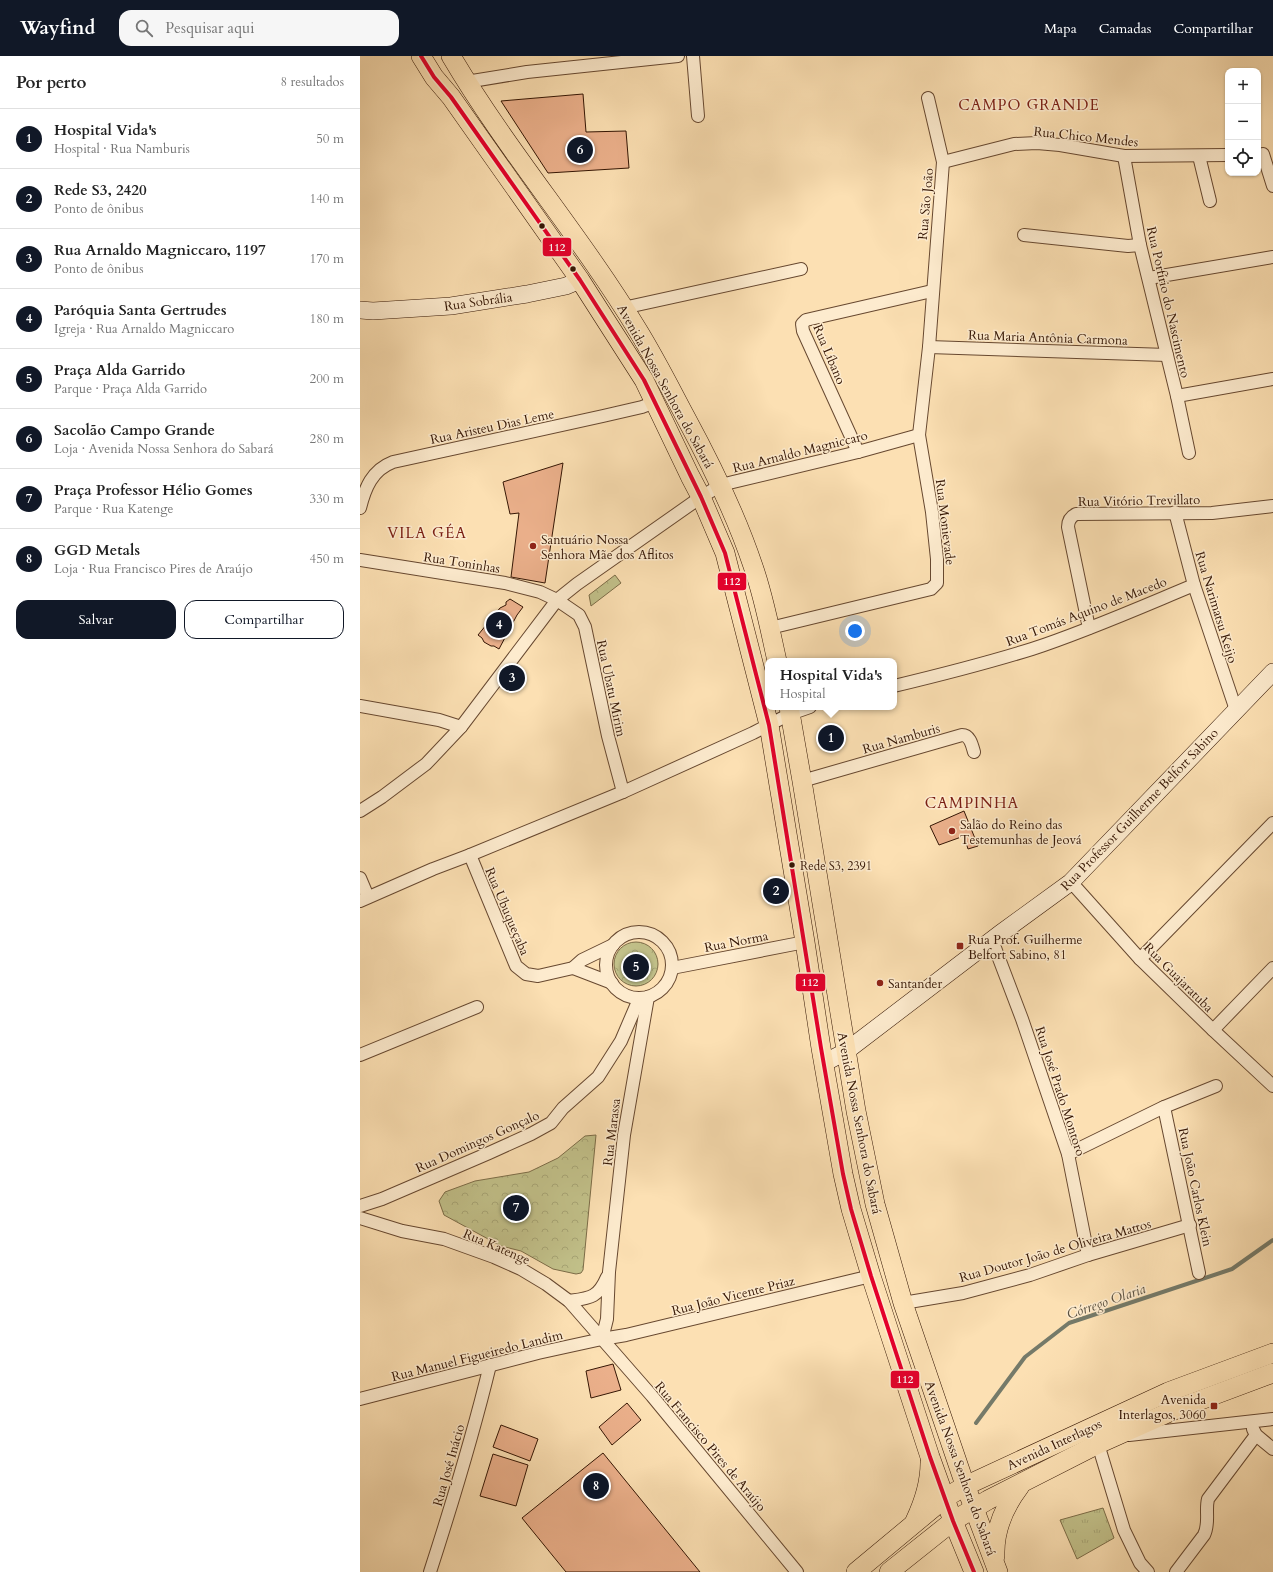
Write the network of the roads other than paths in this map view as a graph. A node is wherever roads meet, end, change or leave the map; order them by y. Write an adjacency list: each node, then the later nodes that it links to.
1 (421, 56): 5 (main road, Avenida Nossa Senhora do Sabará)
2 (451, 56): 6 (main road, Avenida Nossa Senhora do Sabará)
3 (678, 56): 6 (street)
4 (693, 56): 8 (street)
5 (434, 77): 6 (main road); 21 (main road, Avenida Nossa Senhora do Sabará)
6 (466, 82): 23 (main road, Avenida Nossa Senhora do Sabará)
7 (928, 98): 13 (street, Rua São João)
8 (698, 116)
9 (1265, 153): 14 (street)
10 (1225, 155): 12 (street, Rua Chico Mendes)
11 (1124, 156): 12 (street, Rua Chico Mendes); 13 (street, Rua Chico Mendes); 17 (street, Rua Porfírio do Nascimento)
12 (1199, 156): 15 (street)
13 (943, 162): 22 (street, Rua São João)
14 (1273, 186)
15 (1210, 201)
16 (1024, 235): 17 (street)
17 (1140, 245): 20 (street, Rua Porfírio do Nascimento)
18 (1273, 257): 20 (street)
19 (801, 269): 23 (street)
20 (1149, 278): 26 (street, Rua Porfírio do Nascimento)
21 (580, 280): 24 (street, Rua Sobrália); 29 (main road, Avenida Nossa Senhora do Sabará)
22 (932, 291): 25 (street, Rua Monievade); 31 (street, Rua Líbano)
23 (623, 308): 33 (main road, Avenida Nossa Senhora do Sabará)
24 (364, 314)
25 (929, 347): 26 (street, Rua Maria Antônia Carmona); 30 (street, Rua Monievade)
26 (1167, 354): 28 (street, Rua Porfírio do Nascimento)
27 (1273, 379): 28 (street)
28 (1177, 396): 32 (street, Rua Porfírio do Nascimento)
29 (655, 402): 34 (main road, Avenida Nossa Senhora do Sabará); 36 (street, Rua Aristeu Dias Leme)
30 (919, 435): 31 (street, Rua Arnaldo Magniccaro); 41 (street, Rua Monievade)
31 (858, 452): 33 (street, Rua Arnaldo Magniccaro)
32 (1189, 453)
33 (721, 485): 34 (street, Rua Arnaldo Magniccaro); 41 (main road, Avenida Nossa Senhora do Sabará)
34 (701, 497): 40 (street, Rua Arnaldo Magniccaro); 47 (main road, Avenida Nossa Senhora do Sabará)
35 (1273, 506): 37 (street, Rua Vitório Trevillato)
36 (360, 508)
37 (1175, 512): 39 (street, Rua Narimatsu Keijo); 42 (street, Rua Vitório Trevillato)
38 (360, 560): 40 (street, Rua Toninhas)
39 (1194, 585): 42 (street, Rua Tomás Aquino de Macedo); 49 (street, Rua Narimatsu Keijo)
40 (558, 600): 52 (street, Rua Arnaldo Magniccaro); 55 (street, Rua Ubatu Mirim)
41 (770, 628): 43 (main road, Avenida Nossa Senhora do Sabará)
42 (1089, 628): 45 (street, Rua Tomás Aquino de Macedo)
43 (776, 658)
44 (1273, 672): 49 (street, Rua Professor Guilherme Belfort Sabino)
45 (897, 685)
46 (360, 706): 52 (street)
47 (765, 709)
48 (765, 710): 51 (main road, Avenida Nossa Senhora do Sabará)
49 (1236, 710): 60 (street, Rua Professor Guilherme Belfort Sabino)
50 (790, 711): 51 (street); 54 (main road, Avenida Nossa Senhora do Sabará)
51 (769, 725): 55 (street); 63 (main road, Avenida Nossa Senhora do Sabará)
52 (461, 727): 56 (street, Rua Arnaldo Magniccaro)
53 (974, 752): 54 (street, Rua Namburis)
54 (802, 781): 73 (main road, Avenida Nossa Senhora do Sabará)
55 (623, 792): 58 (street)
56 (360, 811)
57 (1273, 824): 65 (street)
58 (470, 855): 61 (street); 66 (street, Rua Ubuqueçaba)
59 (360, 878): 61 (street)
60 (1071, 882): 62 (street, Rua Professor Guilherme Belfort Sabino); 65 (street, Rua Guajaratuba)
61 (364, 899)
62 (992, 940): 73 (street, Rua Professor Guilherme Belfort Sabino); 79 (street, Rua José Prado Montoro)
63 (805, 942): 67 (street, Rua Norma); 75 (main road, Avenida Nossa Senhora do Sabará)
64 (613, 946): 66 (street); 67 (street); 69 (street)
65 (1140, 959): 72 (street, Rua Guajaratuba)
66 (573, 968): 69 (street)
67 (672, 968): 70 (street)
68 (1273, 968): 72 (street)
69 (612, 983): 70 (street)
70 (643, 998): 80 (street, Rua Domingos Gonçalo); 84 (street, Rua Marassa)
71 (477, 1007): 74 (street)
72 (1213, 1030): 77 (street, Rua Guajaratuba)
73 (845, 1052): 75 (street, Rua Professor Guilherme Belfort Sabino); 88 (main road, Avenida Nossa Senhora do Sabará)
74 (360, 1054)
75 (824, 1063): 86 (main road, Avenida Nossa Senhora do Sabará)
76 (1216, 1086): 78 (street)
77 (1273, 1086)
78 (1164, 1107): 79 (street); 82 (street, Rua João Carlos Klein)
79 (1068, 1154): 83 (street, Rua José Prado Montoro)
80 (360, 1206)
81 (360, 1218): 87 (street, Rua Katenge)
82 (1190, 1225): 83 (street, Rua Doutor João de Oliveira Mattos); 85 (street, Rua João Carlos Klein)
83 (1088, 1255): 88 (street, Rua Doutor João de Oliveira Mattos)
84 (609, 1272): 87 (street, Rua Marassa); 89 (street, Rua Marassa)
85 (1199, 1273)
86 (871, 1276): 89 (street, Rua João Vicente Priaz); 95 (main road, Avenida Nossa Senhora do Sabará)
87 (569, 1301): 89 (street, Rua Katenge)
88 (903, 1303): 103 (main road, Avenida Nossa Senhora do Sabará)
89 (602, 1339): 91 (street, Rua Manuel Figueiredo Landim); 109 (street, Rua Francisco Pires de Araújo)
90 (1273, 1353): 103 (main road, Avenida Interlagos)
91 (490, 1365): 93 (street, Rua Manuel Figueiredo Landim); 108 (street, Rua José Inácio)
92 (1273, 1373): 98 (main road, Avenida Interlagos)
93 (360, 1399)
94 (1273, 1419): 96 (street)
95 (918, 1420): 101 (main road, Avenida Nossa Senhora do Sabará); 103 (main road)
96 (1250, 1423): 97 (street); 98 (street)
97 (1256, 1435): 100 (street); 114 (street)
98 (1116, 1436): 99 (main road, Avenida Interlagos)
99 (1098, 1444): 102 (main road, Avenida Interlagos); 113 (street)
100 (1273, 1449)
101 (930, 1457): 104 (main road, Avenida Nossa Senhora do Sabará); 106 (main road)
102 (1022, 1483): 105 (main road, Avenida Interlagos); 107 (main road)
103 (965, 1486): 104 (main road, Avenida Interlagos); 105 (main road)
104 (945, 1498): 105 (main road, Avenida Nossa Senhora do Sabará); 106 (main road, Avenida Interlagos)
105 (970, 1511): 107 (main road); 111 (main road, Avenida Interlagos); 112 (main road, Avenida Nossa Senhora do Sabará)
106 (915, 1522): 110 (main road, Avenida Interlagos)
107 (997, 1568)
108 (430, 1572)
109 (797, 1572)
110 (856, 1572)
111 (889, 1572)
112 (974, 1572)
113 (1148, 1572)
114 (1176, 1572)

